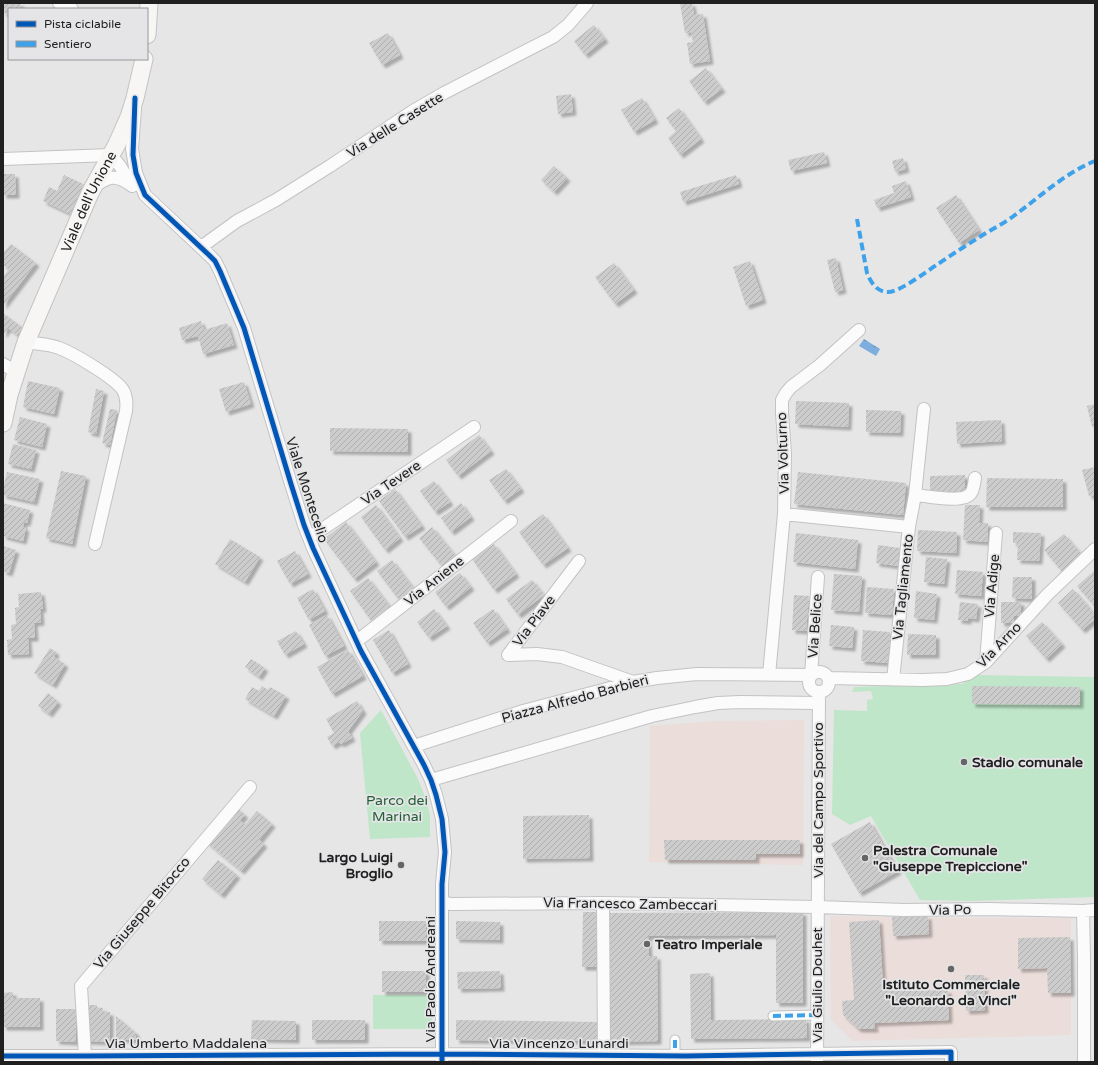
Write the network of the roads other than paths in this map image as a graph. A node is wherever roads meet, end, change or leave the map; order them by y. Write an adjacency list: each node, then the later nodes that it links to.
1 (59, 3): 4 (street)
2 (149, 3): 5 (main road)
3 (587, 3): 12 (street, Via delle Casette)
4 (70, 8)
5 (148, 19)
6 (144, 60): 7 (main road, Viale dell'Unione)
7 (135, 98): 8 (main road, Viale dell'Unione); 10 (street, Viale Montecelio)
8 (114, 150): 9 (street); 10 (street); 11 (main road, Viale dell'Unione)
9 (3, 159)
10 (136, 184): 11 (street); 12 (street, Viale Montecelio)
11 (93, 188): 14 (main road, Viale dell'Unione)
12 (201, 247): 25 (street, Viale Montecelio)
13 (858, 330): 21 (street, Via Volturno)
14 (26, 342): 15 (main road, Viale dell'Unione); 26 (street)
15 (10, 368): 17 (main road, Viale dell'Unione)
16 (924, 410): 20 (street, Via Tagliamento)
17 (3, 423)
18 (474, 427): 25 (street, Via Tevere)
19 (975, 478): 20 (street)
20 (915, 495): 23 (street, Via Tagliamento)
21 (784, 514): 23 (street, Via Volturno); 32 (street, Via Volturno)
22 (511, 521): 30 (street, Via Aniene)
23 (909, 527): 35 (street, Via Tagliamento)
24 (996, 533): 31 (street, Via Adige)
25 (309, 538): 30 (street, Viale Montecelio)
26 (95, 544)
27 (1095, 549): 31 (street, Via Arno)
28 (579, 561): 36 (street, Via Piave)
29 (818, 577): 33 (street, Via Belice)
30 (357, 641): 38 (street, Viale Montecelio)
31 (986, 662): 35 (street, Via Arno)
32 (770, 675): 33 (street, Piazza Alfredo Barbieri); 36 (street, Piazza Alfredo Barbieri)
33 (811, 675): 34 (street, Via Arno); 37 (street, Via Belice)
34 (828, 678): 35 (street, Via Arno); 37 (street)
35 (893, 680)
36 (633, 682): 38 (street, Piazza Alfredo Barbieri)
37 (818, 698): 39 (street); 43 (street, Via del Campo Sportivo)
38 (414, 746): 39 (street, Viale Montecelio)
39 (431, 780): 41 (street, Viale Montecelio)
40 (250, 787): 53 (street, Via Giuseppe Bitocco)
41 (443, 903): 42 (street, Via Francesco Zambeccari); 50 (street, Via Paolo Andreani)
42 (603, 903): 43 (street, Via Francesco Zambeccari); 48 (street)
43 (817, 907): 44 (street, Via Po); 45 (street, Via Giulio Douhet)
44 (1089, 911): 56 (street)
45 (817, 1015): 46 (street); 52 (street, Via Giulio Douhet)
46 (773, 1016)
47 (674, 1040): 51 (street)
48 (604, 1055): 50 (street, Via Vincenzo Lunardi); 51 (street, Via Vincenzo Lunardi)
49 (3, 1056): 53 (street, Via Umberto Maddalena)
50 (442, 1058): 54 (street, Via Umberto Maddalena)
51 (679, 1058): 52 (street, Via Vincenzo Lunardi)
52 (817, 1058): 55 (street, Via Vincenzo Lunardi)
53 (84, 1059): 54 (street, Via Umberto Maddalena)
54 (174, 1059)
55 (951, 1062)
56 (1084, 1062)

